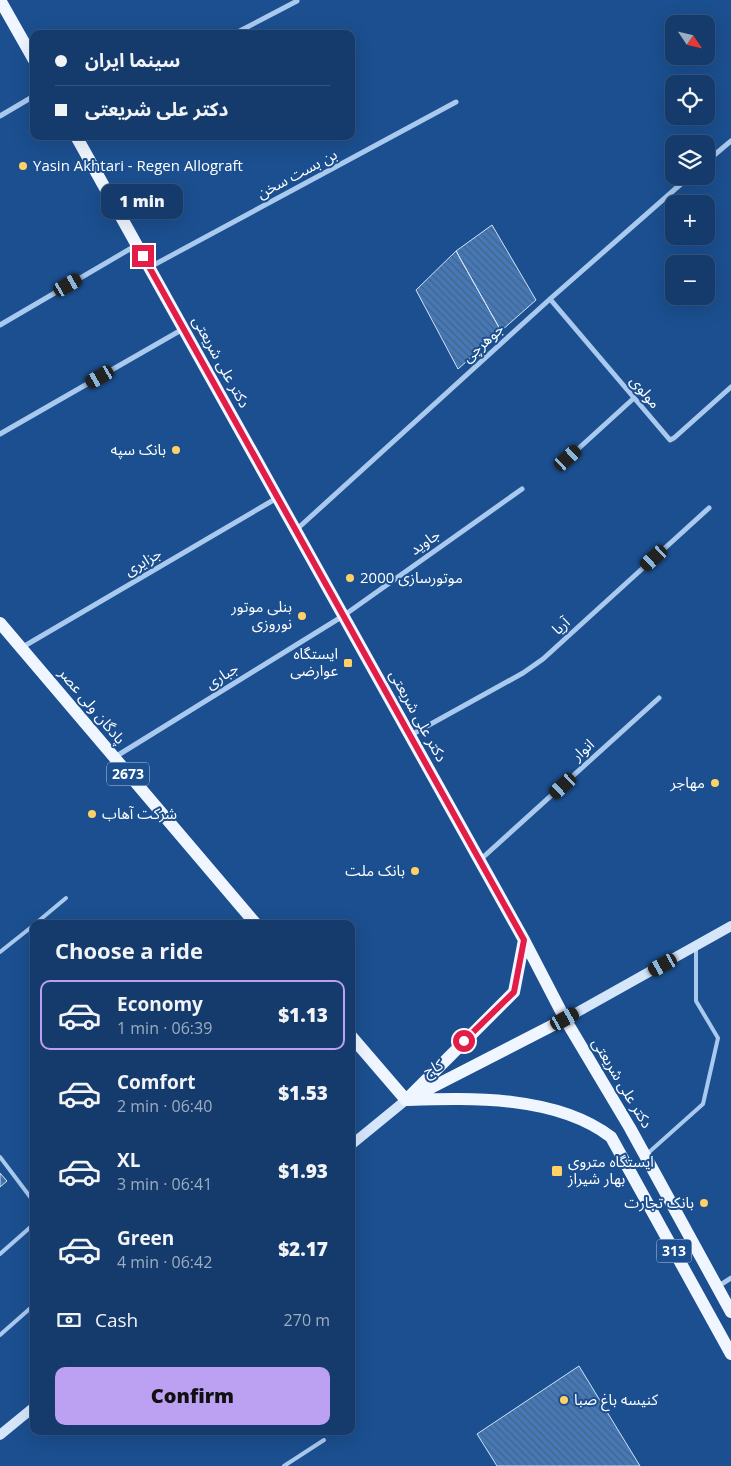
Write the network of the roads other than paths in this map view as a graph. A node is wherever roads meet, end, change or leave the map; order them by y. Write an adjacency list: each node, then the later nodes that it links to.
1 (0, 0): 4 (main road)
2 (297, 2): 3 (street)
3 (242, 30)
4 (30, 53)
5 (30, 98): 7 (street)
6 (456, 102): 13 (street, بن بست سخن)
7 (0, 116)
8 (78, 140): 12 (main road, دکتر علی شریعتی / 313)
9 (731, 140): 10 (street)
10 (715, 154)
11 (680, 185): 14 (street, جوهرچی)
12 (137, 245): 13 (main road, دکتر علی شریعتی / 313); 15 (street)
13 (149, 267): 16 (main road, دکتر علی شریعتی / 313)
14 (550, 299): 18 (street, مولوی); 24 (street, جوهرچی)
15 (0, 326)
16 (184, 329): 19 (street); 22 (main road, دکتر علی شریعتی / 313)
17 (731, 387): 18 (street, مولوی)
18 (634, 398): 20 (street)
19 (0, 434)
20 (568, 458)
21 (522, 489): 25 (street, جاوید)
22 (278, 498): 24 (main road, دکتر علی شریعتی / 313); 27 (street, جزایری)
23 (709, 508): 29 (street, آریا)
24 (296, 531): 25 (main road, دکتر علی شریعتی / 313)
25 (343, 616): 29 (main road, دکتر علی شریعتی / 313); 30 (street, جباری)
26 (0, 624): 27 (main road, پادگان ولی عصر / 2673)
27 (21, 648): 30 (main road, پادگان ولی عصر / 2673)
28 (659, 698): 31 (street, انوار)
29 (410, 735): 31 (main road, دکتر علی شریعتی / 313)
30 (114, 757): 34 (main road, پادگان ولی عصر / 2673)
31 (480, 861): 37 (main road, دکتر علی شریعتی / 313)
32 (66, 898): 33 (lane)
33 (39, 920)
34 (253, 920)
35 (731, 926): 38 (main road)
36 (30, 927): 39 (lane)
37 (524, 940): 40 (main road, دکتر علی شریعتی / 313); 42 (main road)
38 (696, 947): 40 (main road); 44 (lane)
39 (0, 952)
40 (565, 1019): 42 (main road, کاج); 44 (main road, دکتر علی شریعتی / 313)
41 (355, 1041): 42 (main road)
42 (406, 1100): 43 (main road, کاج); 54 (main road, 313)
43 (355, 1142)
44 (646, 1156): 50 (main road, دکتر علی شریعتی / 313)
45 (0, 1157): 46 (lane)
46 (30, 1197)
47 (30, 1228): 48 (lane)
48 (0, 1254)
49 (731, 1278): 50 (street)
50 (717, 1286): 52 (main road, دکتر علی شریعتی / 313)
51 (30, 1309): 53 (lane)
52 (731, 1312)
53 (0, 1335)
54 (731, 1354)
55 (30, 1410): 56 (main road)
56 (0, 1435)
57 (324, 1440): 58 (lane)
58 (284, 1466)

